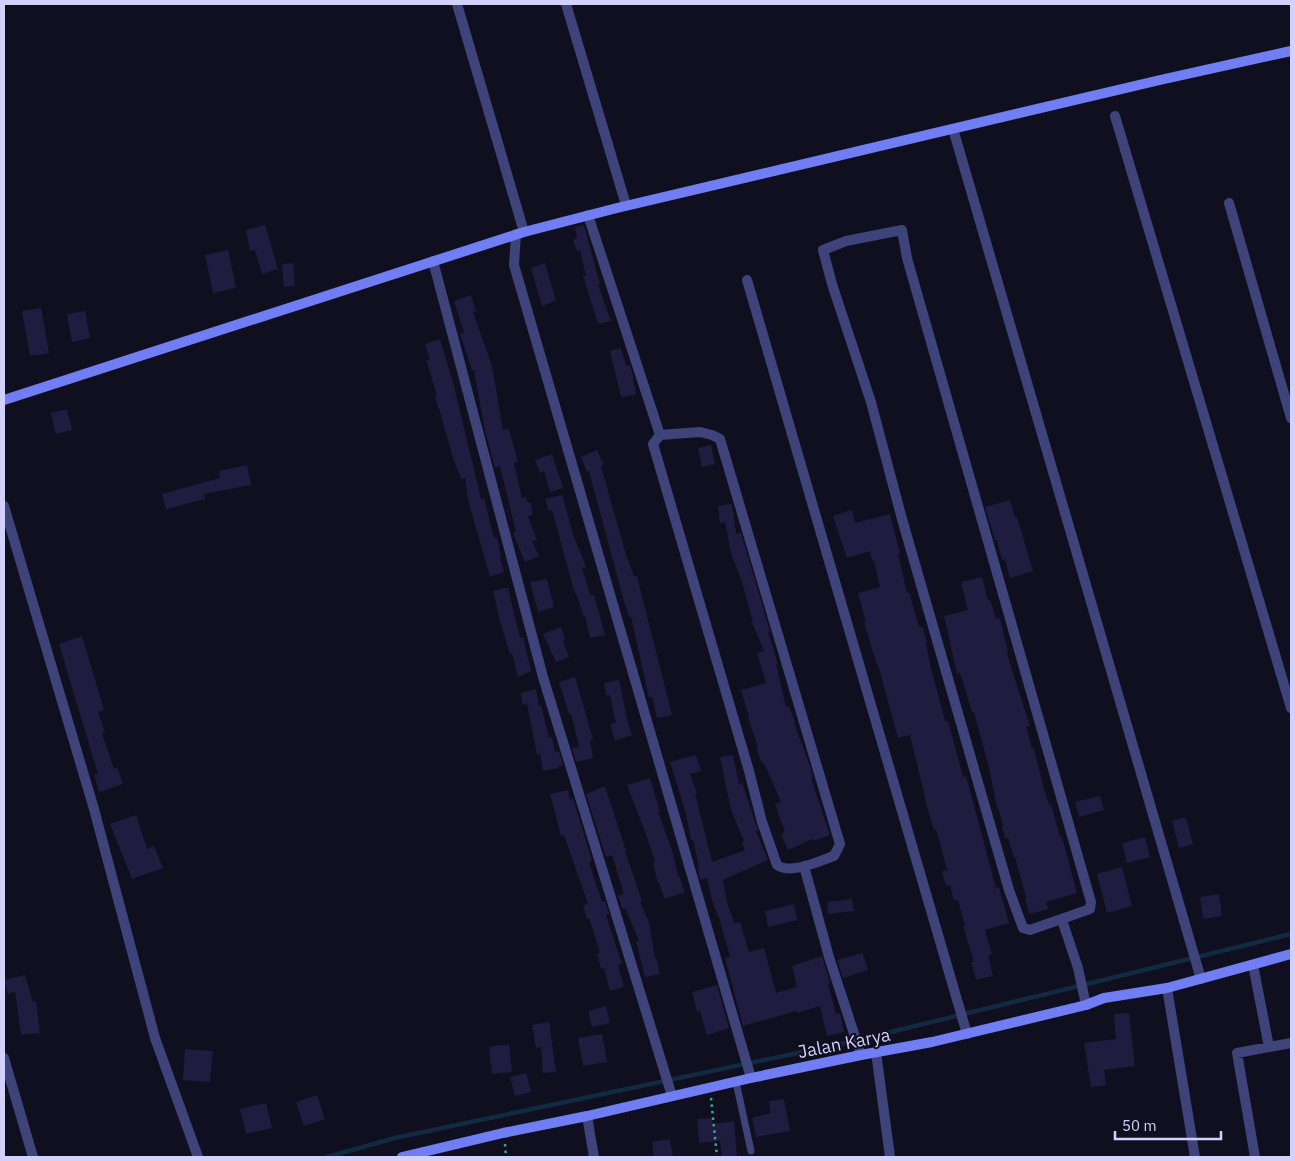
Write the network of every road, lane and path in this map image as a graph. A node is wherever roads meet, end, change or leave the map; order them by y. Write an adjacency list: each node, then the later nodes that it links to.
1 (457, 4): 9 (street)
2 (566, 4): 7 (street)
3 (1291, 51): 5 (street)
4 (1116, 116): 16 (street)
5 (953, 129): 7 (street); 21 (street)
6 (1229, 203): 13 (street)
7 (626, 205): 8 (street)
8 (588, 215): 9 (street); 14 (street)
9 (520, 233): 10 (street); 30 (street)
10 (433, 261): 12 (street); 33 (street)
11 (747, 280): 24 (street)
12 (4, 400)
13 (1291, 418)
14 (660, 435): 17 (street); 17 (street)
15 (4, 506): 38 (street)
16 (1291, 708)
17 (804, 866): 27 (street)
18 (1062, 920): 18 (street); 23 (street)
19 (1291, 954): 20 (street, Jalan Karya)
20 (1253, 964): 21 (street, Jalan Karya); 26 (street)
21 (1201, 979): 22 (street, Jalan Karya)
22 (1167, 988): 23 (street, Jalan Karya); 43 (street)
23 (1085, 1000): 24 (street, Jalan Karya)
24 (967, 1034): 28 (street, Jalan Karya)
25 (1291, 1043): 26 (street)
26 (1269, 1047): 44 (street)
27 (860, 1052): 28 (street, Jalan Karya); 30 (street, Jalan Karya)
28 (876, 1052): 42 (street)
29 (4, 1058): 37 (street)
30 (750, 1075): 31 (street, Jalan Karya)
31 (736, 1082): 32 (street, Jalan Karya); 35 (lane)
32 (710, 1089): 33 (street, Jalan Karya); 41 (path)
33 (670, 1092): 34 (street, Jalan Karya)
34 (587, 1116): 36 (street, Jalan Karya); 40 (street)
35 (751, 1151)
36 (433, 1154): 39 (street, Jalan Karya)
37 (33, 1157)
38 (198, 1157)
39 (402, 1157)
40 (594, 1157)
41 (717, 1157)
42 (890, 1157)
43 (1195, 1157)
44 (1255, 1157)

